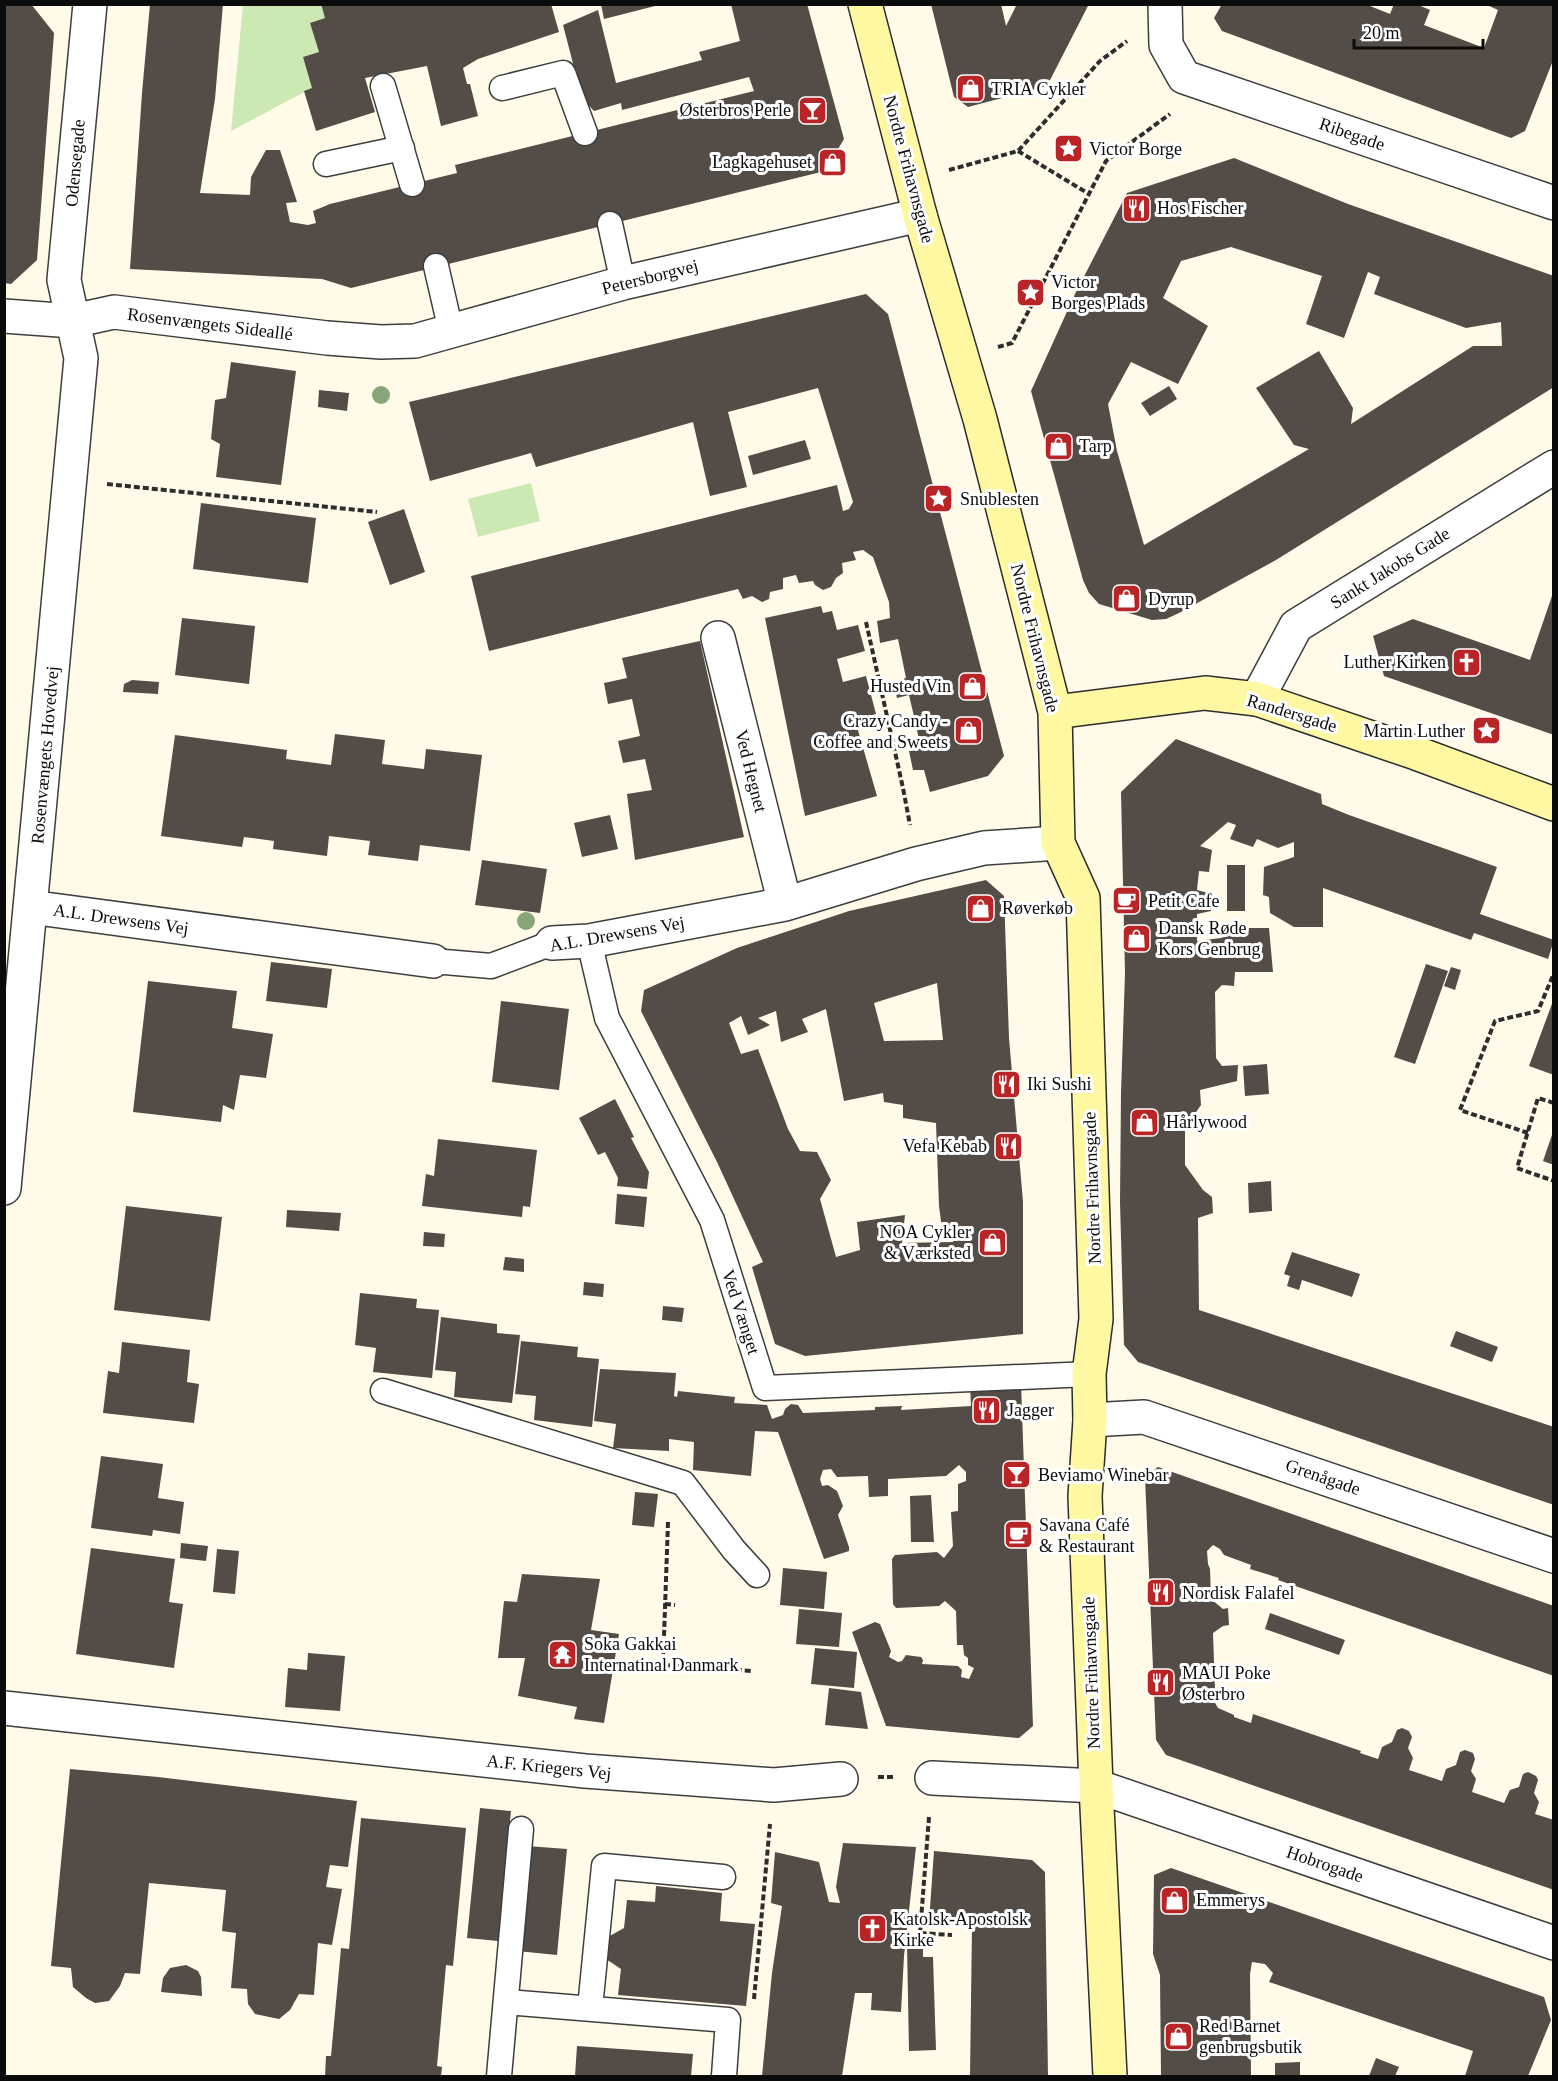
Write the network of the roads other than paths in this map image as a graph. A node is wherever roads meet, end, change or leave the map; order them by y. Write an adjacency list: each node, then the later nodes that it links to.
1 (90, 4): 16 (street, Odensegade)
2 (866, 4): 11 (street, Nordre Frihavnsgade)
3 (1165, 8): 10 (street, Ribegade)
4 (382, 86): 7 (lane)
5 (502, 88): 6 (lane)
6 (585, 133)
7 (402, 148): 8 (lane); 9 (lane)
8 (326, 164)
9 (412, 184)
10 (1554, 203)
11 (920, 214): 14 (street, Petersborgvej); 22 (street, Nordre Frihavnsgade)
12 (610, 224): 14 (lane)
13 (436, 266): 17 (lane)
14 (623, 283): 17 (street, Petersborgvej)
15 (4, 316): 16 (street, Rosenvængets Sideallé)
16 (73, 321): 18 (street, Rosenvængets Sideallé); 26 (street, Rosenvængets Hovedvej)
17 (451, 331): 18 (street, Petersborgvej)
18 (381, 342)
19 (1554, 466): 21 (street, Sankt Jakobs Gade)
20 (718, 638): 25 (street, Ved Hegnet)
21 (1257, 699): 22 (street, Randersgade); 23 (street, Randersgade)
22 (1055, 712): 24 (street, Nordre Frihavnsgade)
23 (1554, 804)
24 (1058, 843): 25 (street, A.L. Drewsens Vej); 31 (street, Nordre Frihavnsgade)
25 (785, 903): 27 (street, A.L. Drewsens Vej)
26 (30, 907): 29 (street, A.L. Drewsens Vej); 30 (street, Rosenvængets Hovedvej)
27 (589, 941): 28 (street, A.L. Drewsens Vej); 31 (lane, Ved Vænget)
28 (552, 943): 29 (lane, A.L. Drewsens Vej)
29 (433, 961)
30 (4, 1188)
31 (1089, 1374): 33 (street, Nordre Frihavnsgade)
32 (383, 1391): 35 (lane)
33 (1090, 1420): 34 (street, Grenågade); 39 (street, Nordre Frihavnsgade)
34 (1554, 1556)
35 (757, 1575)
36 (4, 1708): 38 (street, A.F. Kriegers Vej)
37 (932, 1778): 39 (street)
38 (841, 1779)
39 (1096, 1786): 42 (street, Hobrogade); 47 (street, Nordre Frihavnsgade)
40 (521, 1829): 43 (lane)
41 (723, 1877): 44 (lane)
42 (1554, 1943)
43 (506, 2002): 44 (lane); 45 (lane)
44 (590, 2008): 46 (lane)
45 (499, 2076)
46 (724, 2076)
47 (1110, 2076)

